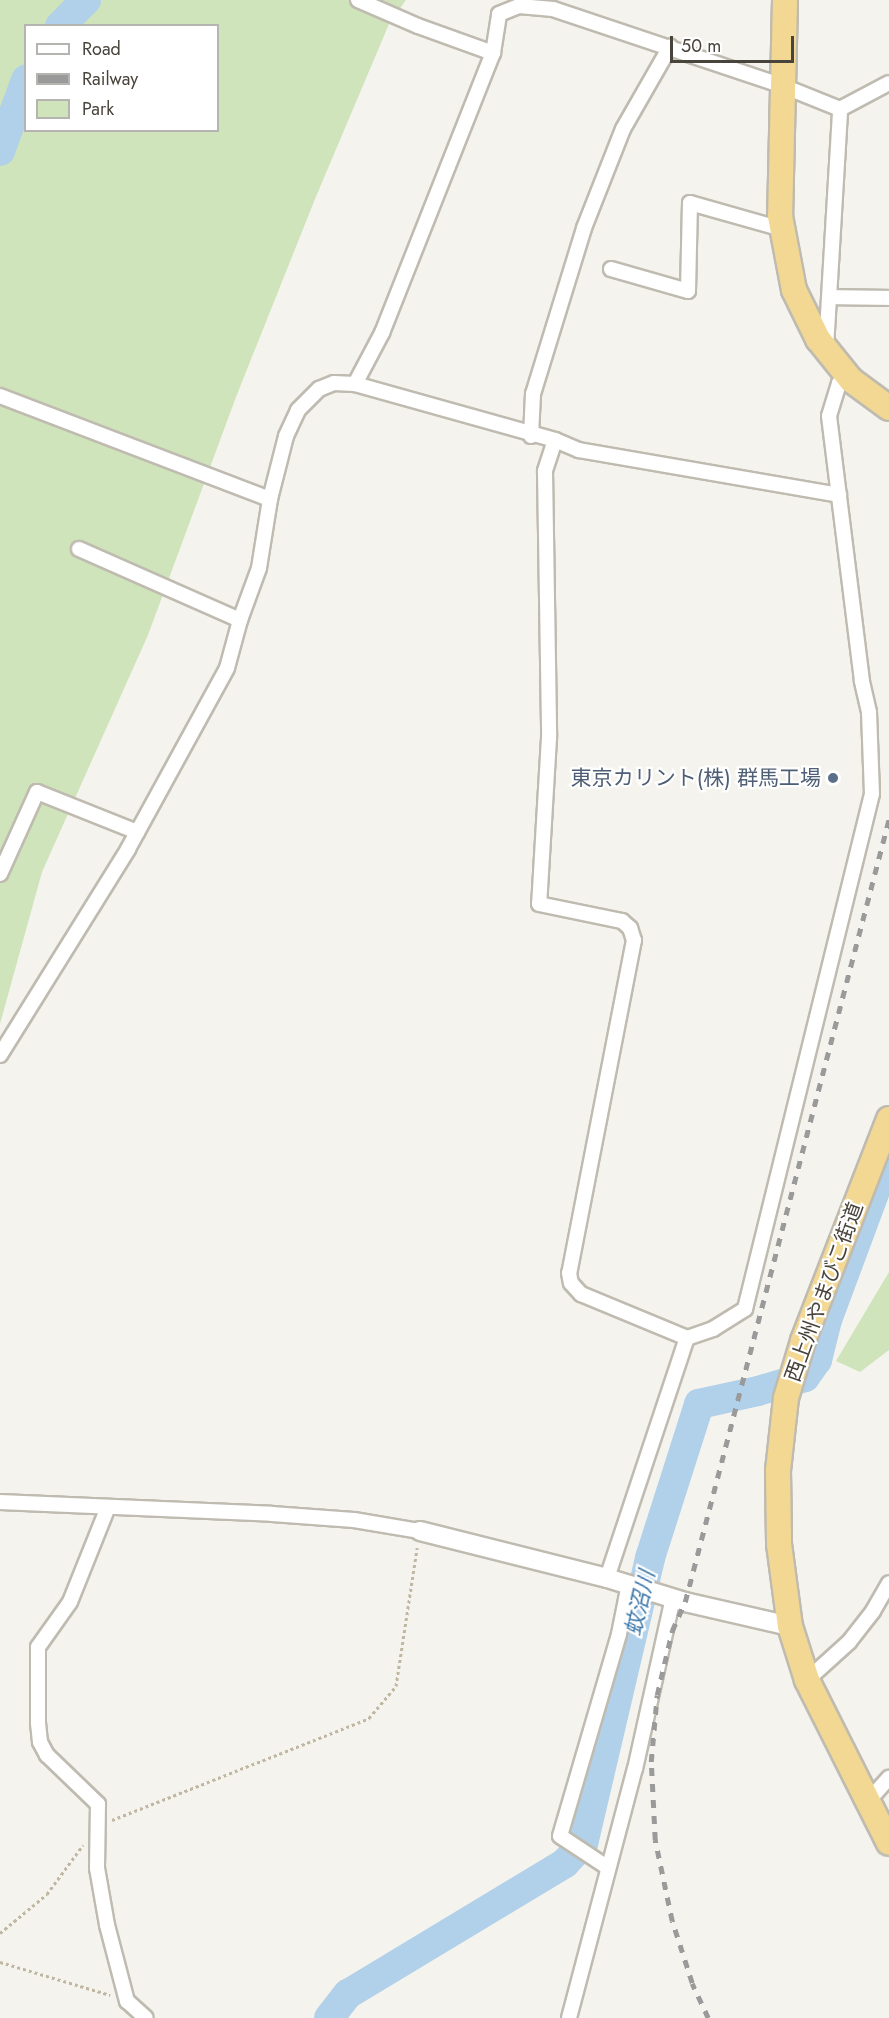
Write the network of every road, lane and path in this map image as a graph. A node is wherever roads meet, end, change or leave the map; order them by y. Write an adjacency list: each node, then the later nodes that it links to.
1 (358, 0): 4 (street)
2 (785, 0): 6 (highway)
3 (670, 47): 4 (street); 6 (street); 17 (street)
4 (493, 53): 14 (street)
5 (889, 83): 7 (street)
6 (783, 86): 7 (street); 8 (highway)
7 (840, 109): 10 (street)
8 (782, 229): 9 (street); 12 (highway)
9 (611, 269)
10 (830, 297): 11 (street); 12 (street)
11 (889, 297)
12 (826, 349): 13 (highway)
13 (851, 380): 16 (highway); 19 (street)
14 (355, 384): 17 (street); 20 (street)
15 (0, 396): 20 (street)
16 (889, 408)
17 (531, 436): 18 (street)
18 (555, 440): 19 (street); 27 (street)
19 (839, 495): 27 (street)
20 (270, 499): 22 (street)
21 (79, 549): 22 (street)
22 (240, 620): 23 (street)
23 (137, 832): 24 (street); 25 (street)
24 (0, 874)
25 (0, 1055)
26 (889, 1119): 35 (highway, 西上州やまびこ街道)
27 (687, 1338): 31 (street)
28 (0, 1502): 29 (street)
29 (108, 1507): 30 (street); 39 (street)
30 (420, 1531): 31 (street); 39 (path)
31 (607, 1578): 33 (street)
32 (889, 1583): 36 (street)
33 (629, 1584): 34 (street); 41 (street)
34 (673, 1598): 35 (street); 41 (street)
35 (790, 1626): 36 (highway, 西上州やまびこ街道)
36 (807, 1680): 38 (highway, 西上州やまびこ街道)
37 (889, 1778): 38 (street)
38 (869, 1800): 40 (highway, 西上州やまびこ街道)
39 (97, 1826): 42 (path); 44 (street)
40 (889, 1844)
41 (601, 1864): 46 (street)
42 (0, 1933)
43 (0, 1962): 44 (path)
44 (127, 2001): 45 (street)
45 (146, 2018)
46 (569, 2018)

